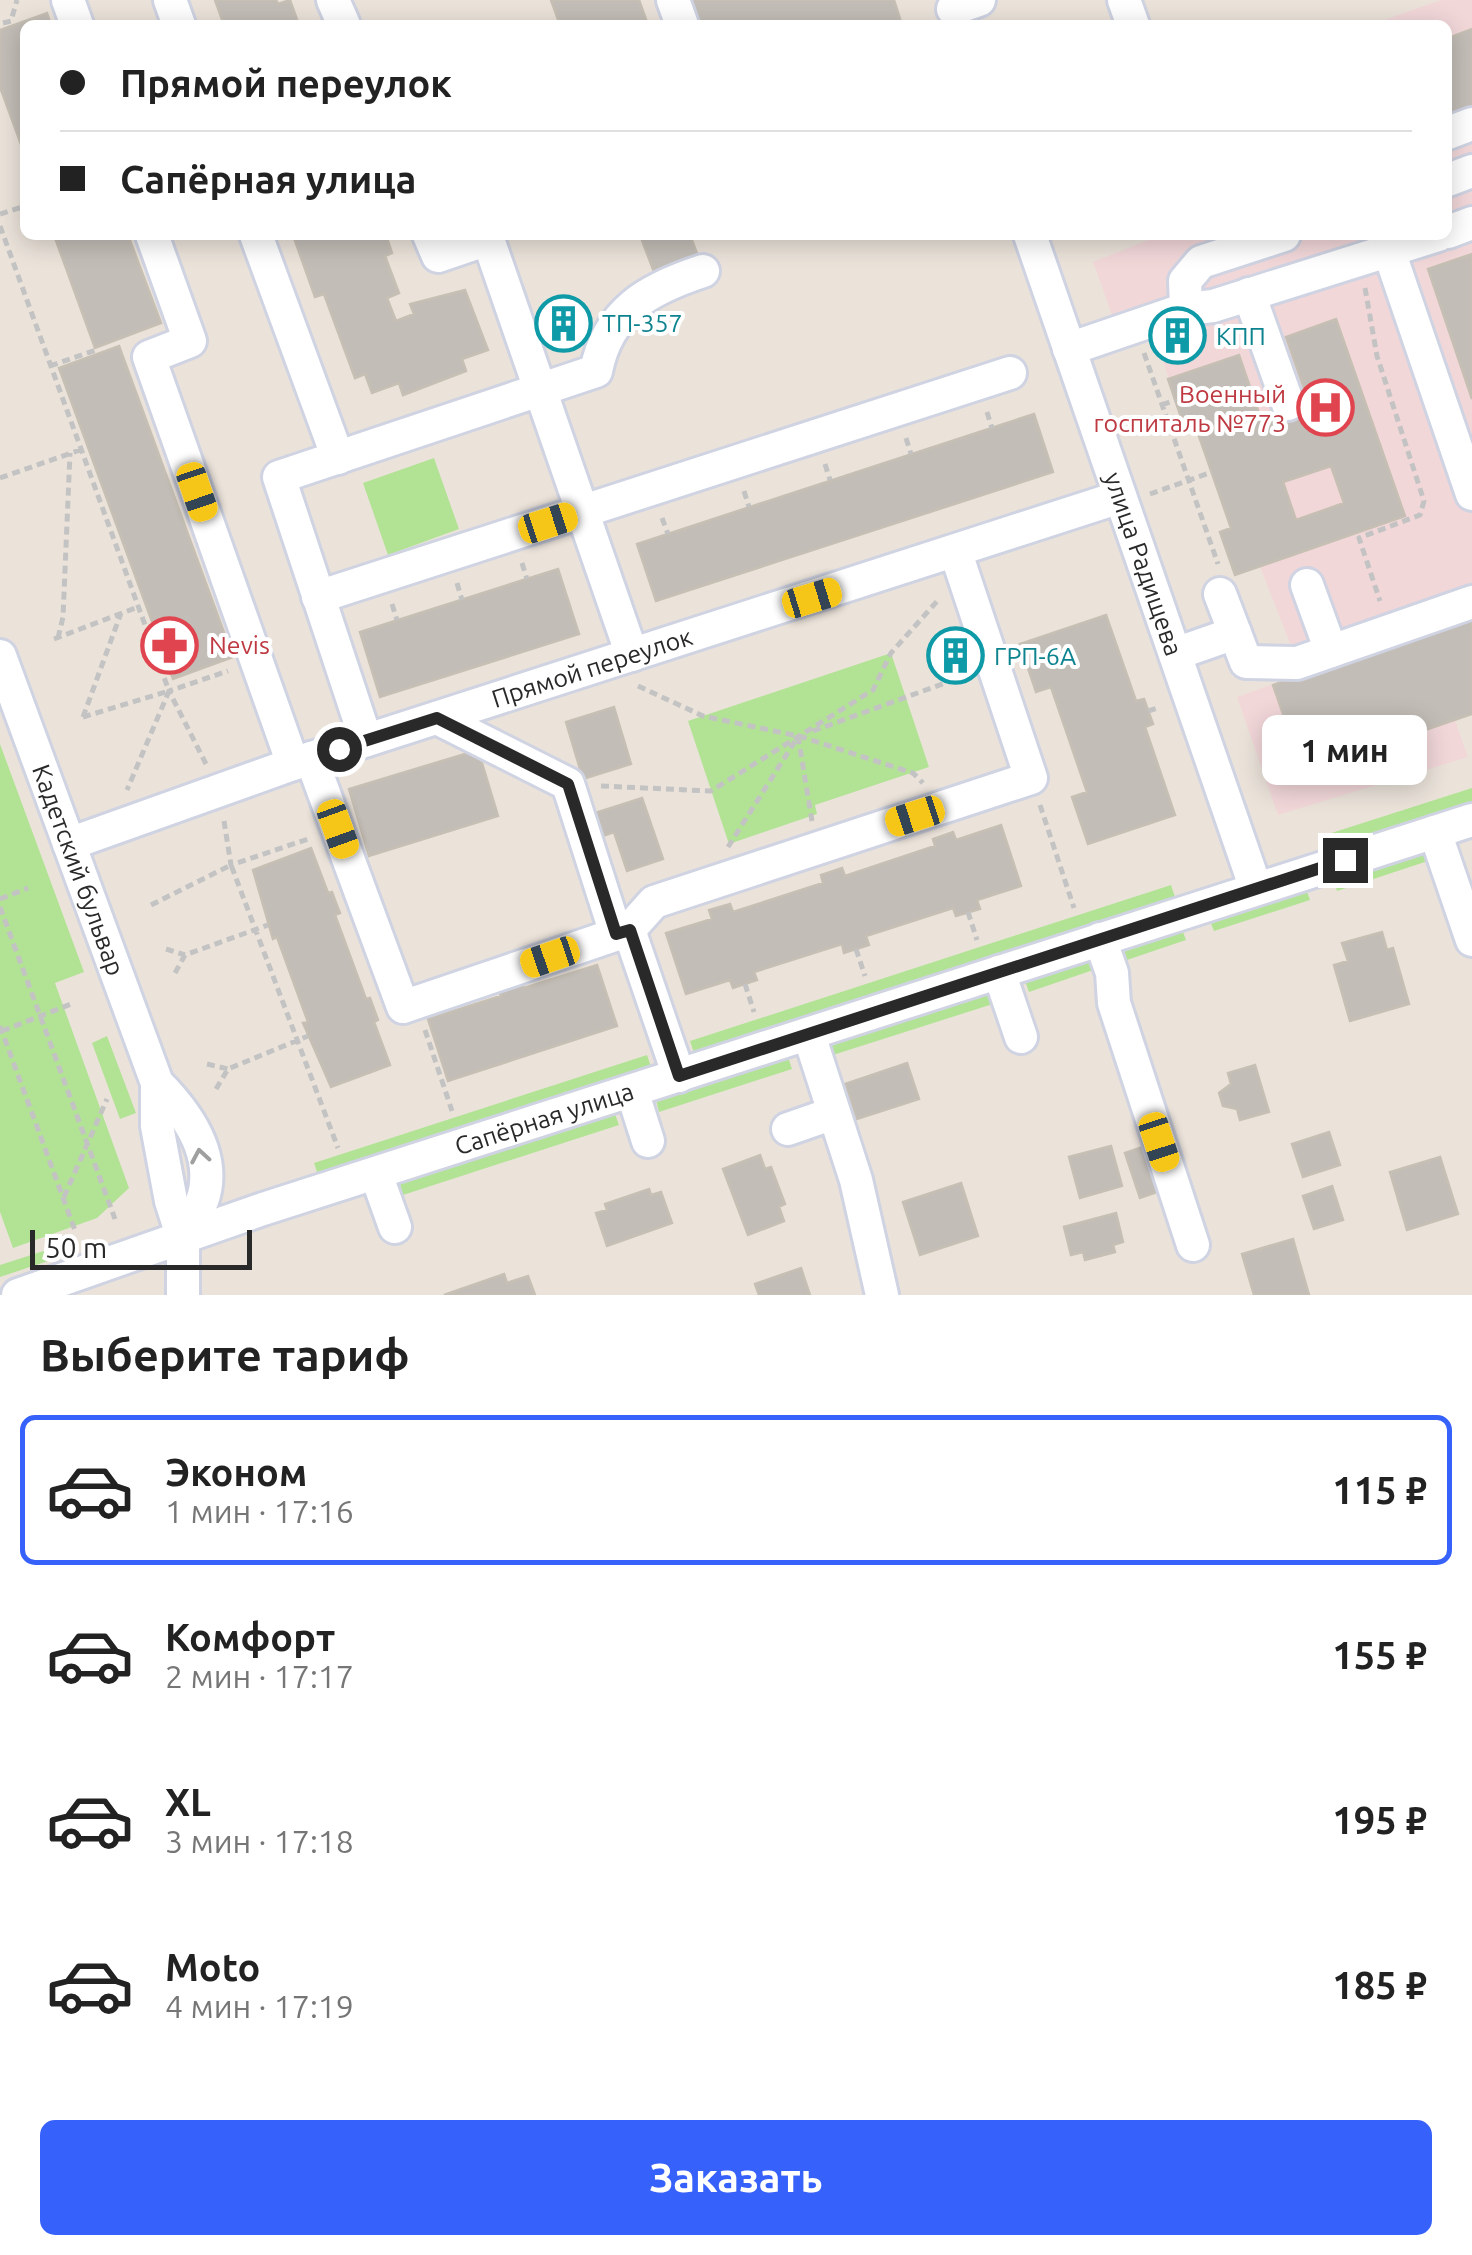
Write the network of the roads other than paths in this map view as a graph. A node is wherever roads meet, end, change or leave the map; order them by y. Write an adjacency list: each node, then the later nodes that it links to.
1 (154, 240): 34 (street)
2 (258, 240): 17 (street)
3 (431, 240): 4 (street)
4 (485, 240)
5 (488, 240): 15 (street)
6 (1032, 240): 13 (street, улица Радищева)
7 (1267, 240): 12 (street)
8 (1423, 240): 9 (street)
9 (1375, 256): 11 (street); 18 (street)
10 (702, 270): 15 (street)
11 (1249, 294): 12 (street); 16 (street)
12 (1186, 308): 13 (street)
13 (1069, 348): 19 (street, улица Радищева)
14 (1010, 373): 20 (street)
15 (542, 390): 17 (street); 20 (street)
16 (1288, 404)
17 (338, 458): 24 (street)
18 (1472, 494)
19 (1135, 496): 21 (street, Прямой переулок); 28 (street, улица Радищева)
20 (584, 512): 24 (street); 29 (street)
21 (961, 567): 29 (street, Прямой переулок); 39 (street)
22 (1307, 585): 27 (street)
23 (1220, 594): 26 (street)
24 (318, 596): 33 (street)
25 (1472, 602): 27 (street)
26 (1235, 632): 27 (street); 28 (street)
27 (1331, 651)
28 (1175, 654): 38 (street, улица Радищева)
29 (632, 655): 32 (street, Прямой переулок)
30 (0, 656): 31 (street, Кадетский бульвар)
31 (6, 689): 37 (street, Кадетский бульвар)
32 (437, 718): 33 (street, Прямой переулок); 39 (street)
33 (366, 740): 34 (street, Прямой переулок)
34 (302, 761): 37 (street, Прямой переулок); 39 (street)
35 (1472, 820): 36 (street, Сапёрная улица)
36 (1436, 832): 38 (street, Сапёрная улица); 41 (street)
37 (69, 844): 52 (street, Кадетский бульвар)
38 (1256, 890): 40 (street, Сапёрная улица)
39 (623, 932): 45 (street)
40 (1100, 939): 42 (street, Сапёрная улица); 53 (street)
41 (1472, 940)
42 (999, 972): 43 (street, Сапёрная улица); 44 (street)
43 (809, 1035): 45 (street, Сапёрная улица); 47 (street)
44 (1021, 1037)
45 (679, 1076): 46 (street, Сапёрная улица)
46 (632, 1091): 49 (street); 50 (street, Сапёрная улица)
47 (834, 1113): 48 (street); 56 (street)
48 (788, 1129)
49 (648, 1141)
50 (376, 1174): 51 (street); 52 (street, Сапёрная улица)
51 (394, 1227)
52 (183, 1238): 54 (street, Сапёрная улица); 55 (street)
53 (1192, 1245)
54 (18, 1295)
55 (183, 1295)
56 (882, 1295)

